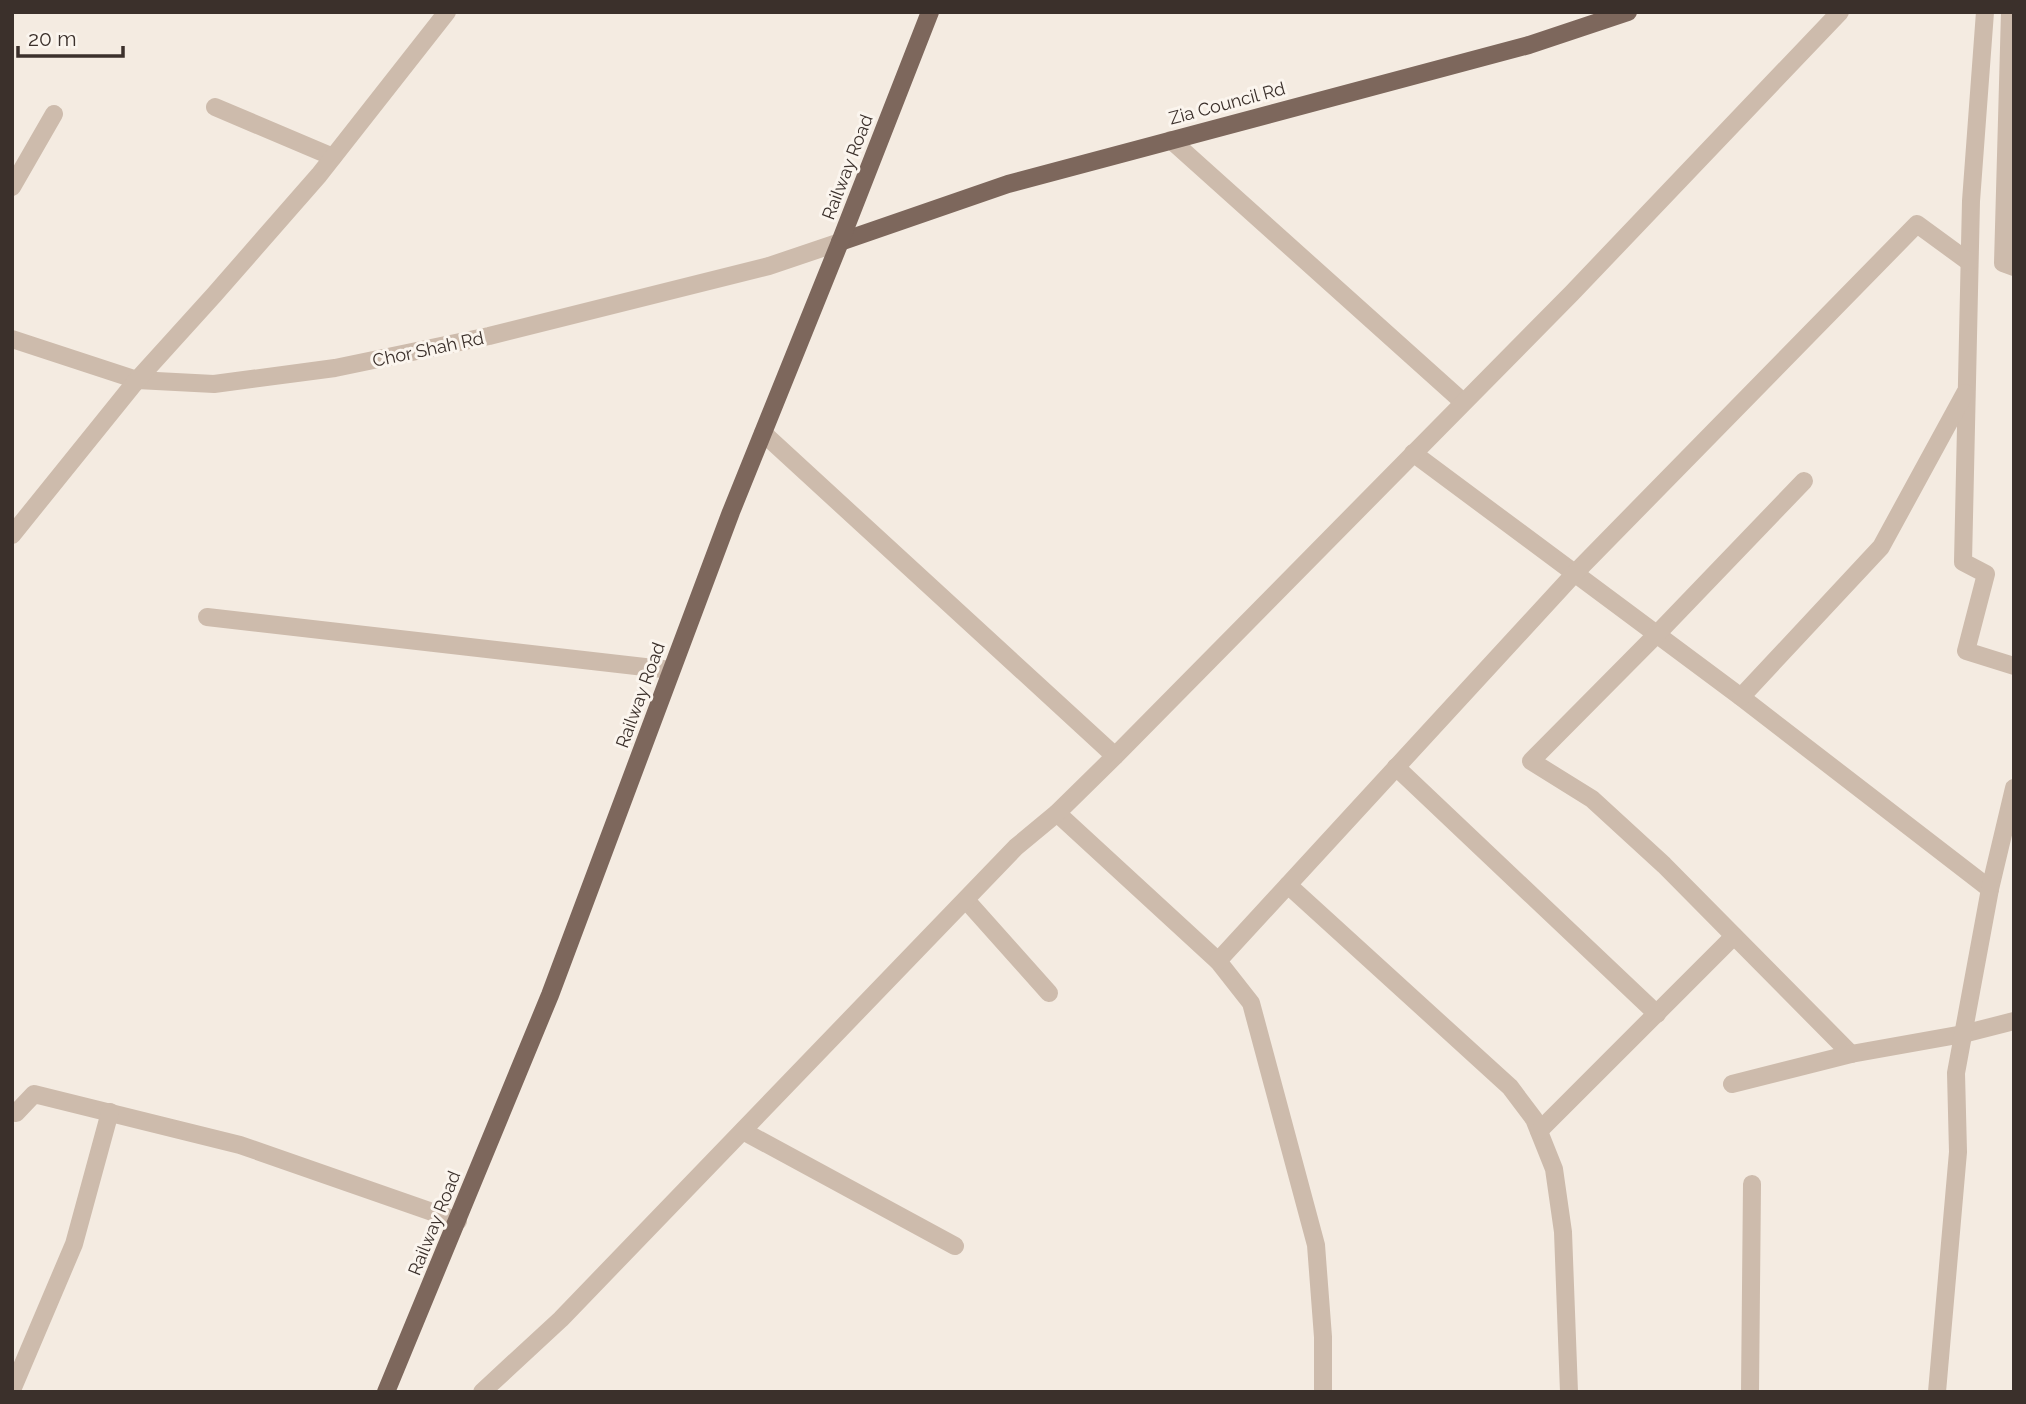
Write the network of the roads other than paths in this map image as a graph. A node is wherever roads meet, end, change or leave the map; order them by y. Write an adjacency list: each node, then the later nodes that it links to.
1 (447, 12): 10 (street)
2 (930, 12): 12 (main road, Railway Road)
3 (1628, 12): 9 (main road, Zia Council Rd)
4 (1840, 12): 18 (street)
5 (1985, 12): 13 (street)
6 (2010, 12): 14 (street)
7 (215, 107): 10 (street)
8 (54, 114): 11 (street)
9 (1171, 140): 12 (main road, Zia Council Rd); 18 (street)
10 (333, 157): 16 (street)
11 (12, 187)
12 (840, 242): 16 (street, Chor Shah Rd); 19 (main road, Railway Road)
13 (1969, 262): 17 (street); 23 (street)
14 (2014, 267)
15 (12, 339): 16 (street, Chor Shah Rd)
16 (137, 380): 22 (street)
17 (1967, 390): 26 (street); 28 (street)
18 (1463, 402): 20 (street)
19 (763, 433): 27 (main road, Railway Road); 29 (street)
20 (1413, 453): 23 (street); 29 (street)
21 (1804, 481): 25 (street)
22 (12, 535)
23 (1575, 573): 25 (street); 30 (street)
24 (207, 617): 27 (street)
25 (1657, 635): 28 (street); 36 (street)
26 (2014, 666)
27 (671, 670): 49 (main road, Railway Road)
28 (1741, 697): 34 (street)
29 (1115, 757): 32 (street)
30 (1396, 767): 33 (street); 39 (street)
31 (2014, 788): 34 (street)
32 (1057, 813): 35 (street); 37 (street)
33 (1288, 885): 37 (street); 47 (street)
34 (1990, 889): 41 (street)
35 (965, 900): 38 (street); 46 (street)
36 (1734, 936): 39 (street); 42 (street)
37 (1218, 961): 54 (street)
38 (1049, 993)
39 (1657, 1014): 47 (street)
40 (2014, 1021): 41 (street)
41 (1963, 1034): 42 (street); 57 (street)
42 (1851, 1054): 43 (street)
43 (1732, 1084)
44 (12, 1112): 45 (street)
45 (110, 1112): 49 (street); 51 (street)
46 (743, 1131): 50 (street); 53 (street)
47 (1539, 1131): 55 (street)
48 (1752, 1184): 56 (street)
49 (458, 1221): 52 (main road, Railway Road)
50 (956, 1246)
51 (12, 1390)
52 (386, 1392)
53 (482, 1392)
54 (1323, 1392)
55 (1569, 1392)
56 (1750, 1392)
57 (1937, 1392)

